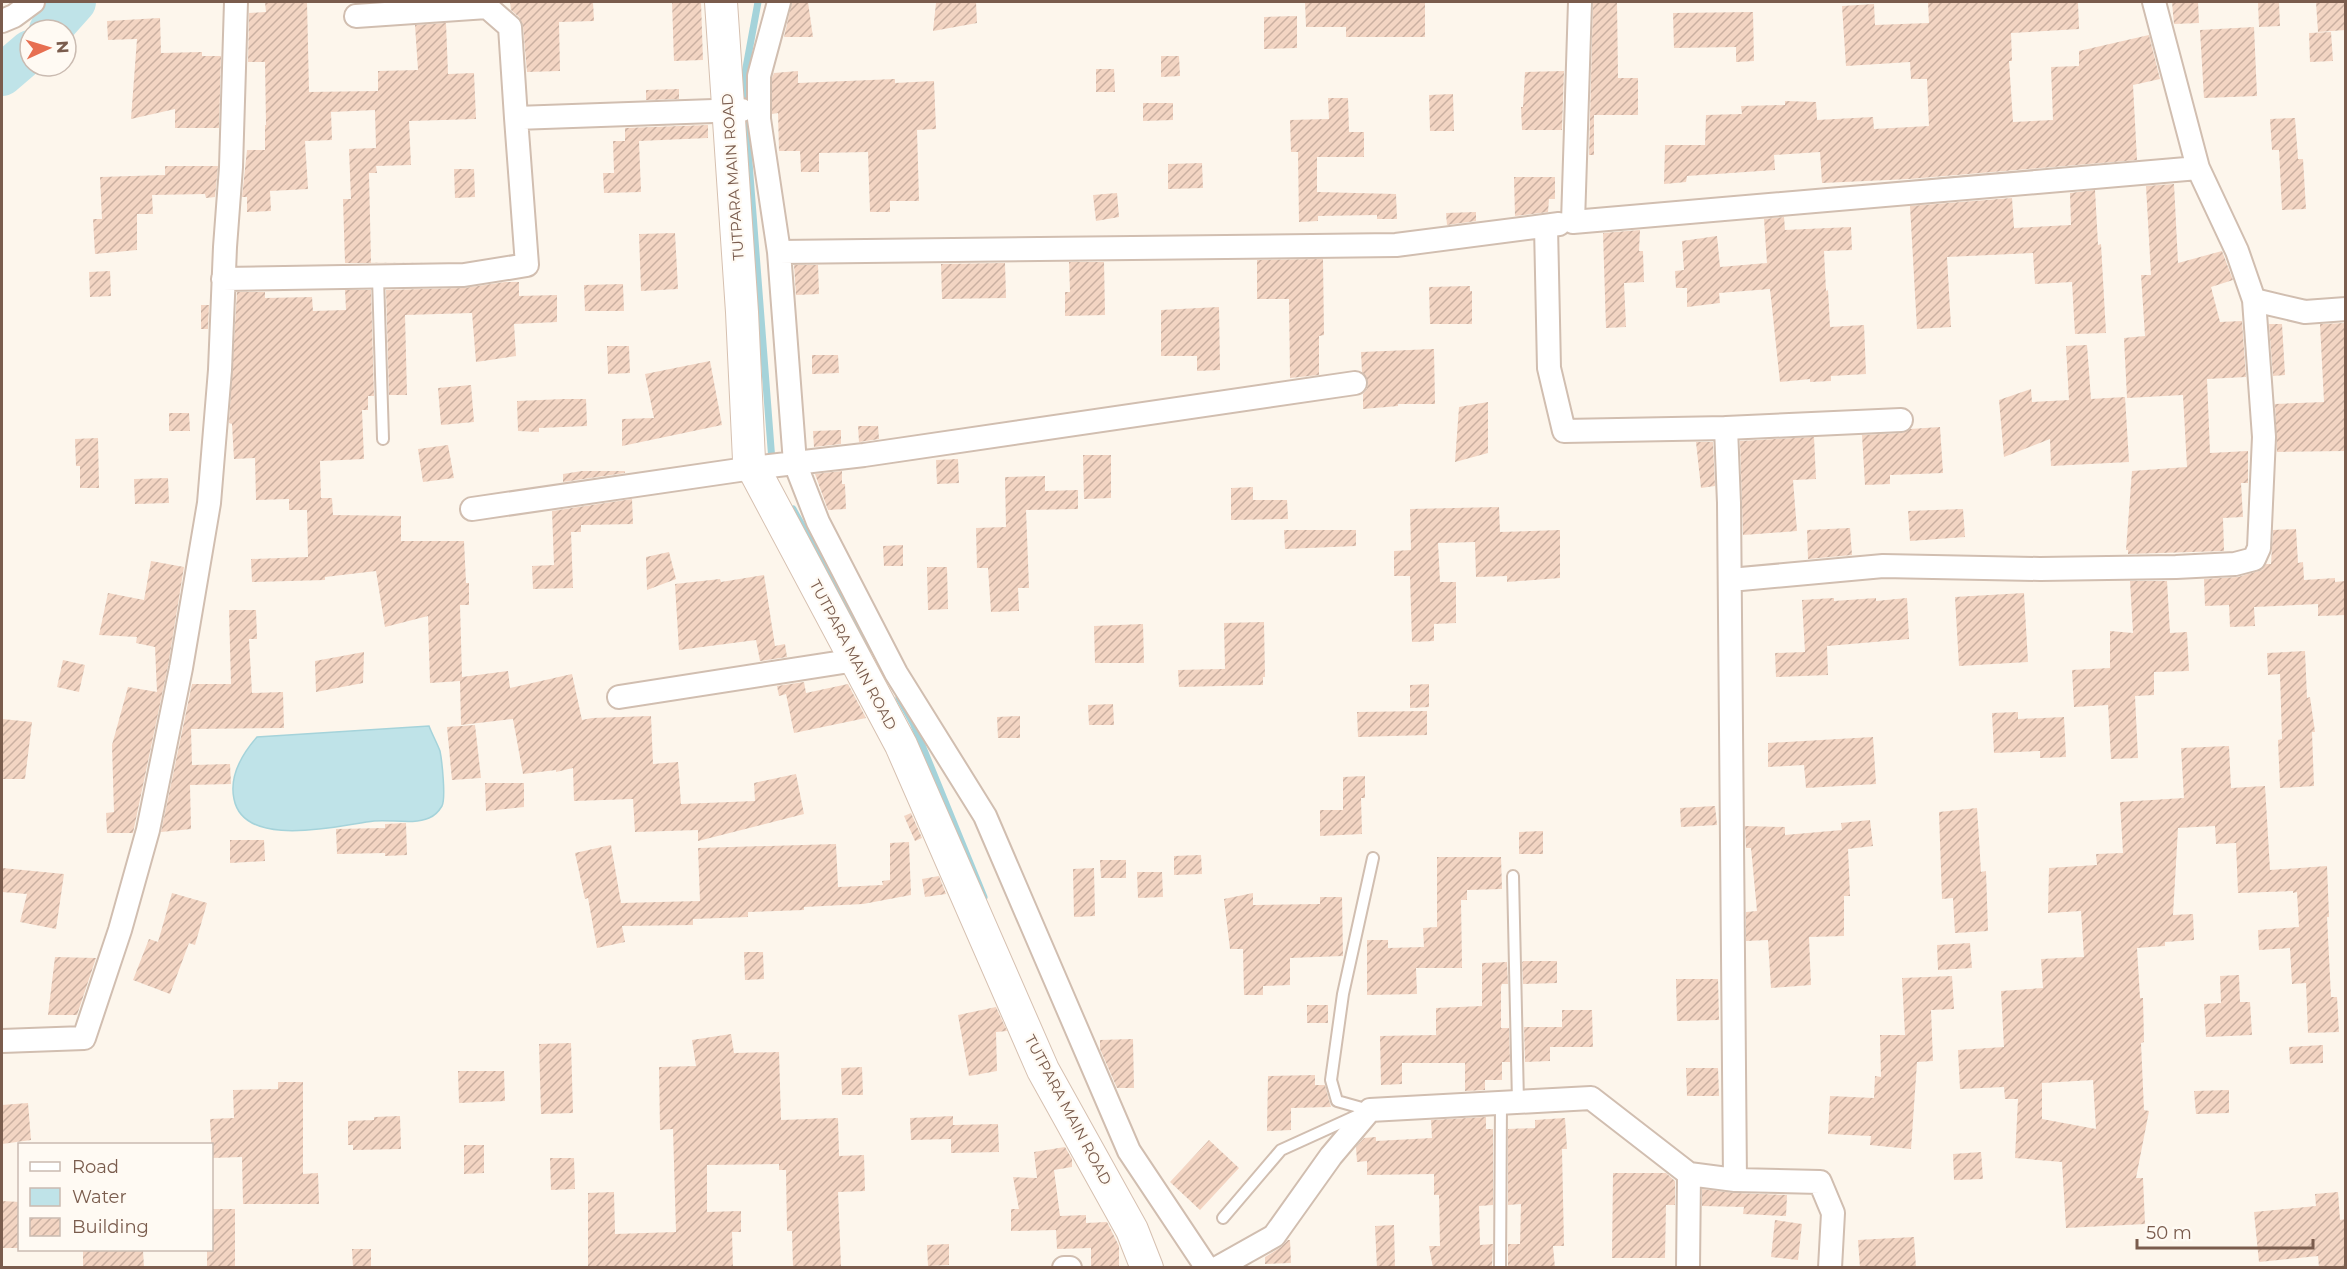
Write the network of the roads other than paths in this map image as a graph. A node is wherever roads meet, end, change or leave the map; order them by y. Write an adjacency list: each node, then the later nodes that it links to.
1 (33, 2): 7 (street)
2 (236, 2): 17 (street)
3 (721, 2): 10 (street, TUTPARA MAIN ROAD)
4 (780, 2): 9 (street)
5 (1580, 2): 13 (street)
6 (2154, 2): 12 (street)
7 (6, 13)
8 (356, 16): 11 (street)
9 (759, 109): 10 (street); 15 (street)
10 (728, 111): 11 (street); 24 (street, TUTPARA MAIN ROAD)
11 (516, 118): 16 (street)
12 (2198, 168): 13 (street); 18 (street)
13 (1573, 222): 14 (street)
14 (1546, 226): 15 (street); 22 (street)
15 (778, 252): 24 (street)
16 (378, 278): 17 (street); 23 (lane)
17 (223, 279): 31 (street)
18 (2254, 300): 19 (street); 26 (street)
19 (2346, 309)
20 (1355, 383): 24 (street)
21 (1901, 420): 22 (street)
22 (1726, 428): 26 (street)
23 (382, 439)
24 (774, 466): 25 (street); 27 (street, TUTPARA MAIN ROAD); 40 (street)
25 (472, 509)
26 (1730, 580): 35 (street)
27 (856, 660): 28 (street); 39 (street, TUTPARA MAIN ROAD)
28 (619, 697)
29 (1373, 858): 33 (lane)
30 (1513, 876): 32 (lane)
31 (2, 1041)
32 (1509, 1102): 33 (street); 34 (street); 42 (lane)
33 (1370, 1110): 36 (lane); 41 (street)
34 (1689, 1174): 35 (street); 43 (street)
35 (1735, 1180): 44 (street)
36 (1223, 1218)
37 (1064, 1268): 38 (street)
38 (1070, 1268)
39 (1147, 1268)
40 (1207, 1268)
41 (1217, 1268)
42 (1500, 1268)
43 (1688, 1268)
44 (1830, 1268)

